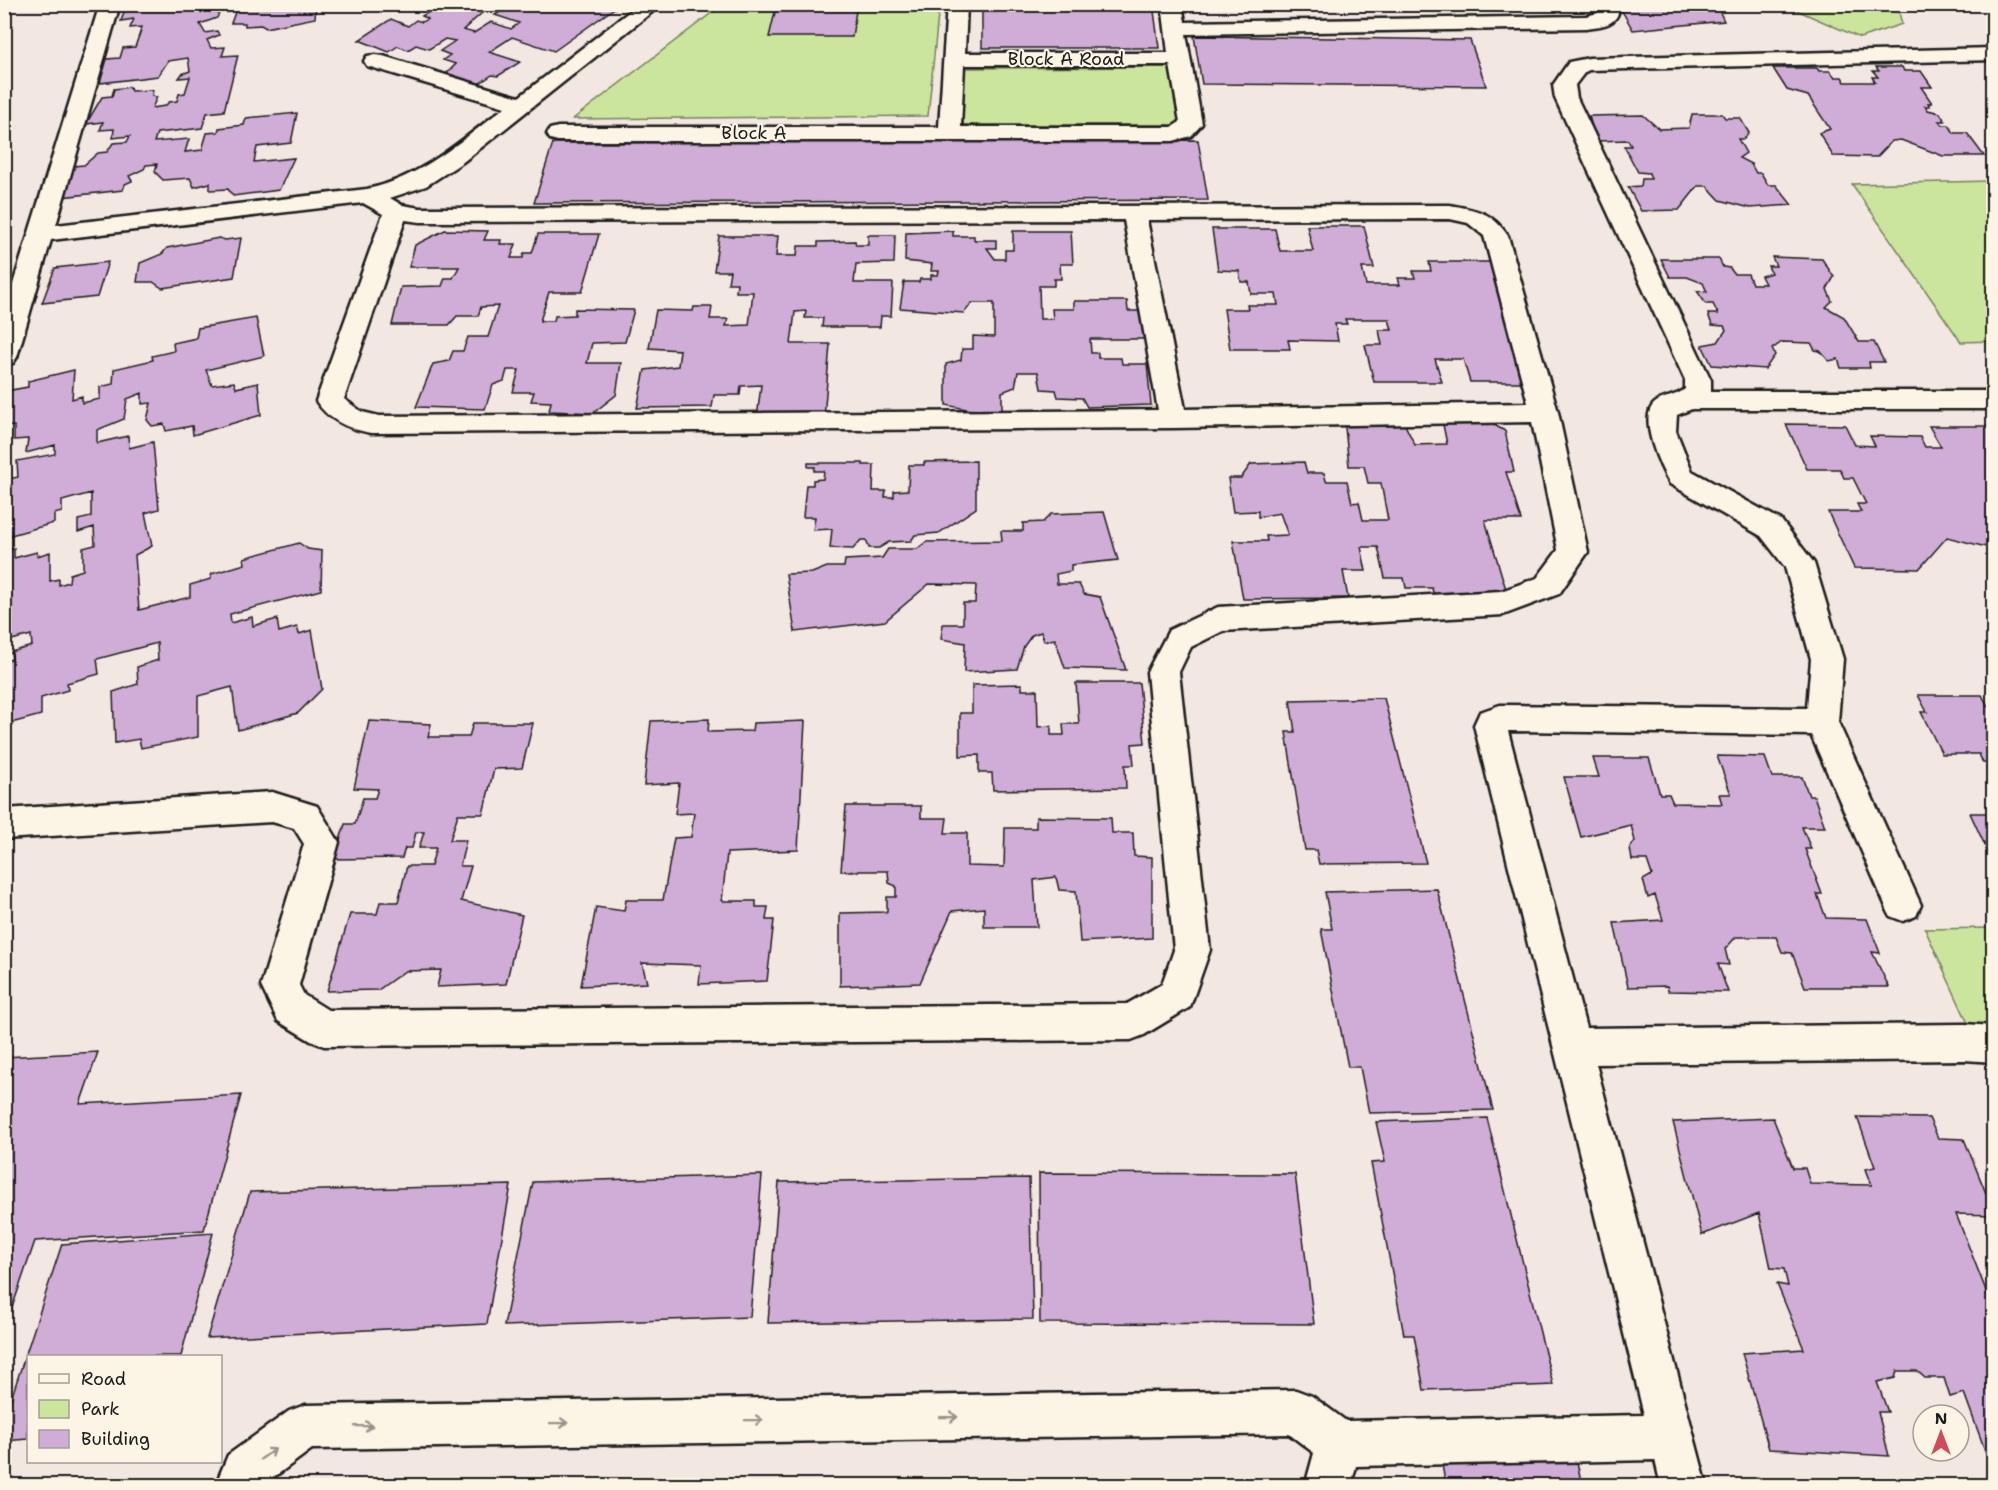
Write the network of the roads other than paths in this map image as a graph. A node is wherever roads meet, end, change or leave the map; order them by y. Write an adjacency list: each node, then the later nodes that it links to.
1 (110, 4): 17 (street)
2 (652, 4): 11 (street)
3 (957, 4): 8 (street)
4 (1172, 4): 6 (street, Block A)
5 (1606, 4): 6 (street)
6 (1175, 28): 9 (street, Block A)
7 (1994, 54): 19 (street)
8 (953, 59): 9 (street, Block A Road); 12 (street)
9 (1179, 59): 12 (street, Block A)
10 (375, 61): 11 (street)
11 (522, 105): 14 (street)
12 (950, 132): 13 (street, Block A)
13 (558, 134)
14 (367, 196): 15 (street); 17 (street)
15 (396, 211): 16 (street); 22 (street)
16 (1134, 212): 21 (street); 22 (street)
17 (41, 234): 18 (street)
18 (4, 357)
19 (1689, 400): 20 (street); 23 (street)
20 (1994, 400)
21 (1544, 412): 22 (street); 24 (street)
22 (1173, 419)
23 (1822, 722): 25 (street); 27 (street)
24 (4, 824)
25 (1904, 905)
26 (1994, 1044): 27 (street)
27 (1572, 1046): 28 (street)
28 (1672, 1437): 29 (street); 31 (street)
29 (1334, 1465): 30 (street, one-way to 29)
30 (238, 1485)
31 (1684, 1485)

